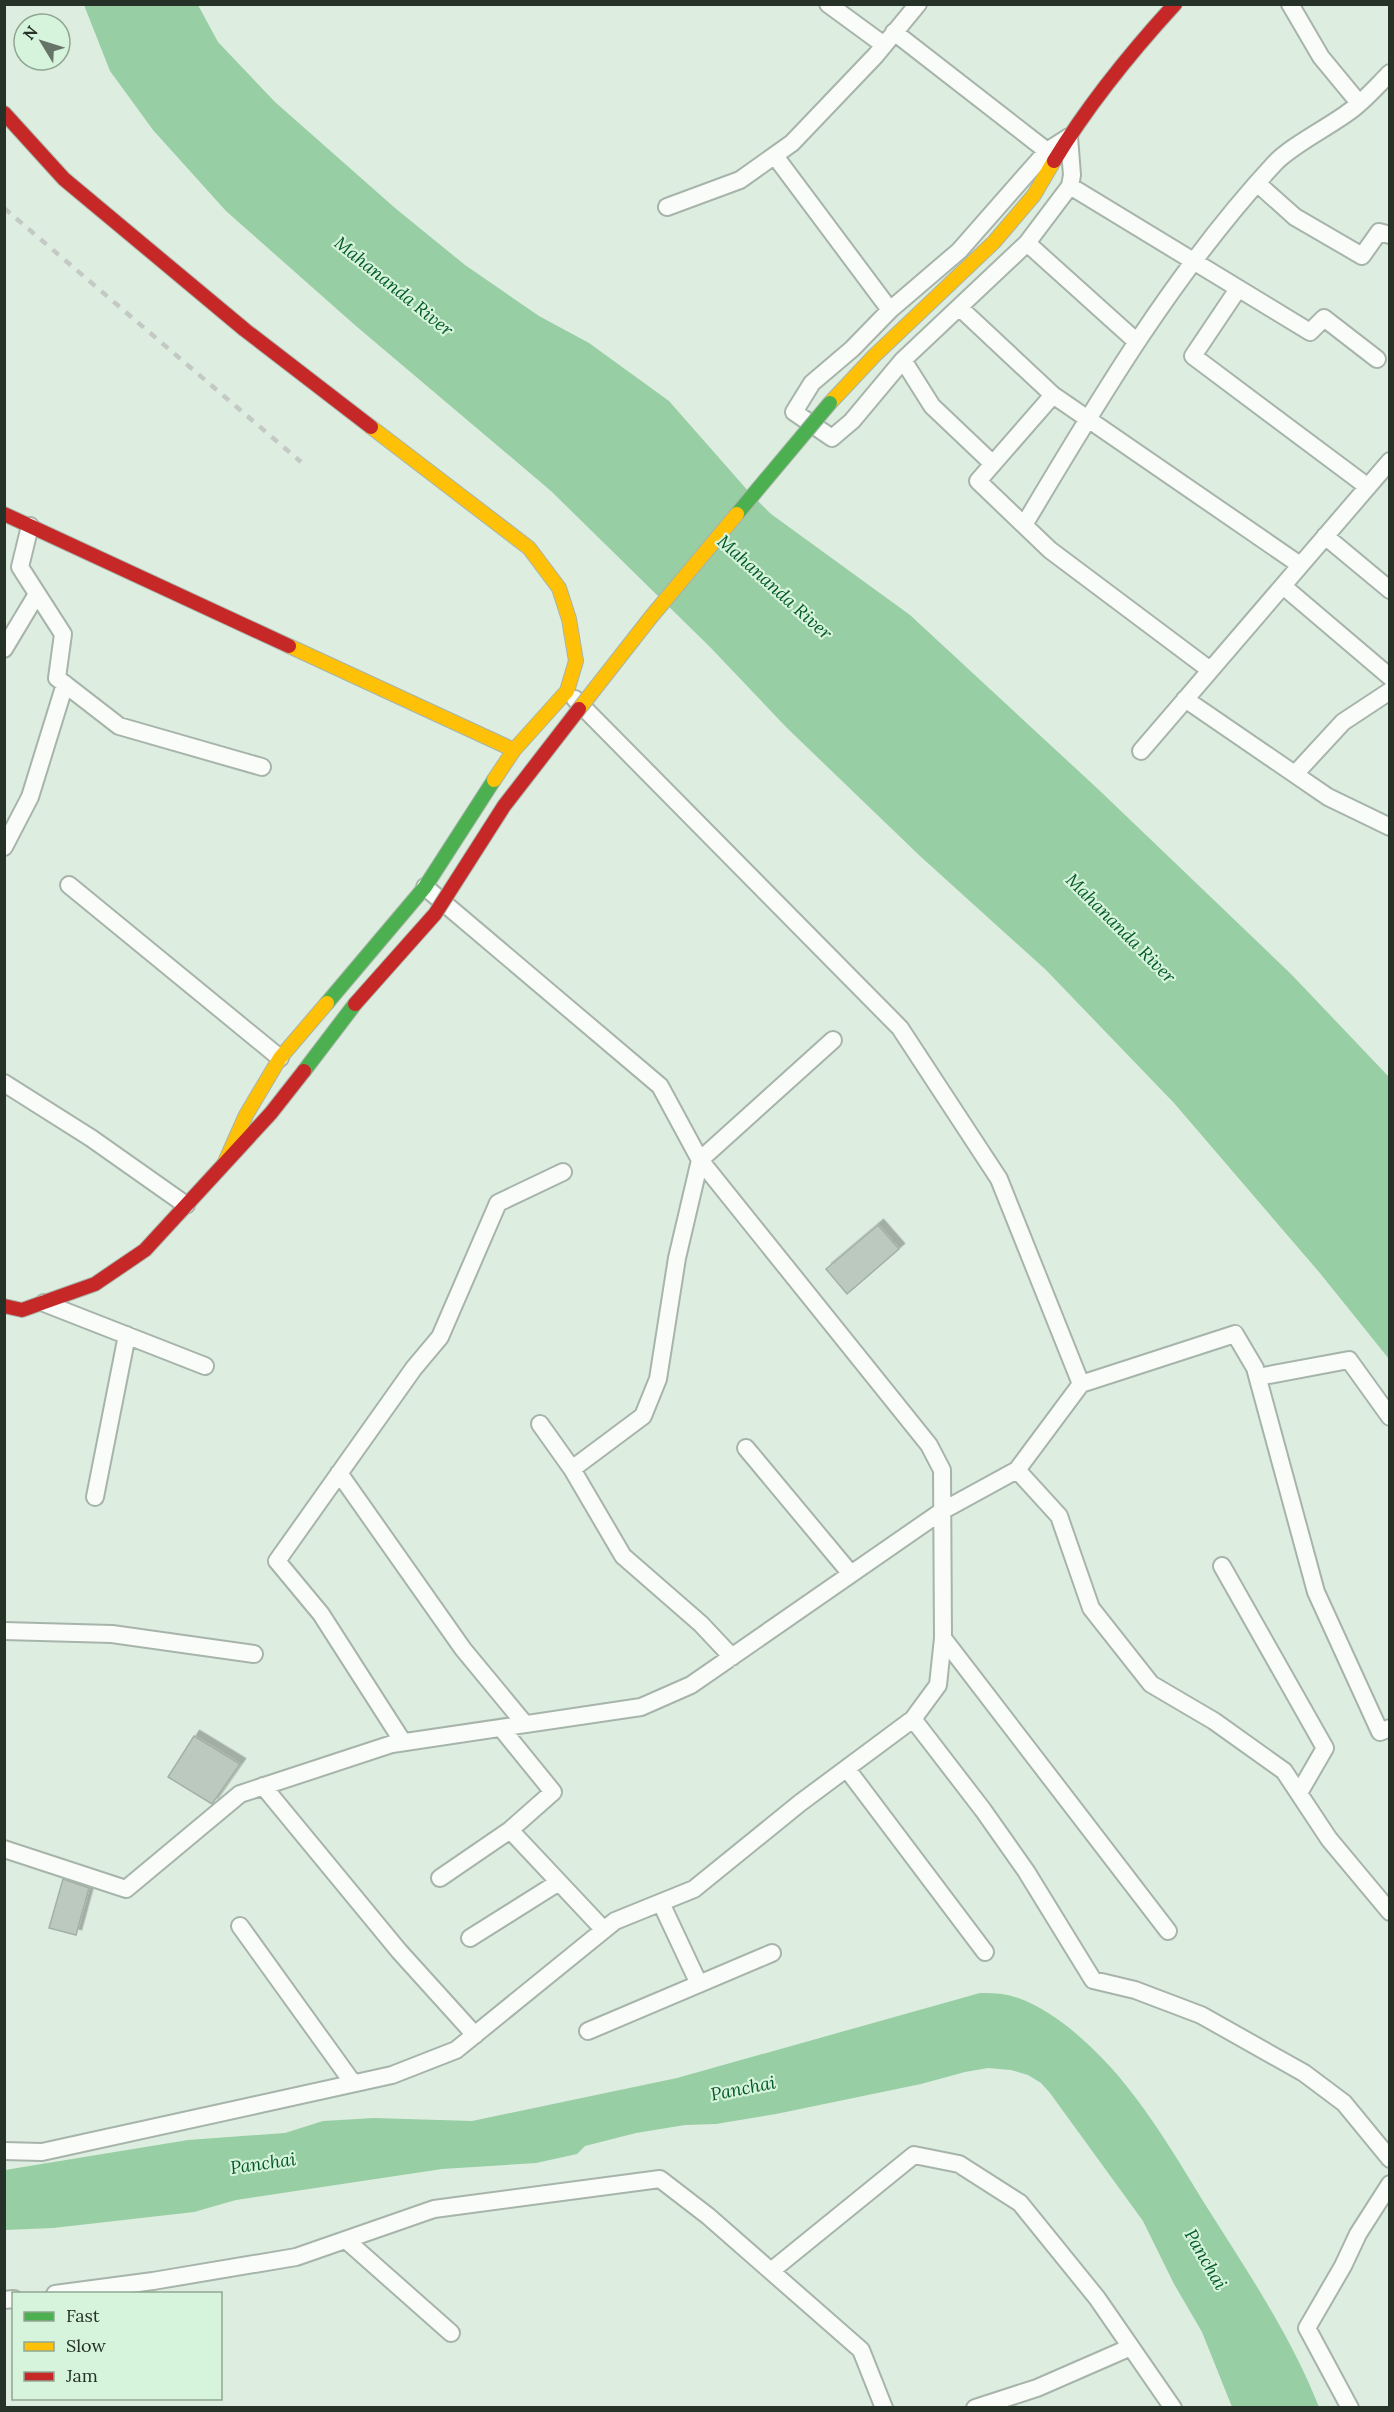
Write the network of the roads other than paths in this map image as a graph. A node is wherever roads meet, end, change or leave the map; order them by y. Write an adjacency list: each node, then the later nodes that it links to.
1 (828, 4): 5 (street)
2 (918, 4): 5 (street)
3 (1174, 4): 9 (street)
4 (1290, 4): 7 (street)
5 (889, 39): 10 (street); 11 (street)
6 (1388, 77): 7 (street)
7 (1359, 103): 12 (street)
8 (4, 113): 41 (street)
9 (1069, 137): 10 (street); 13 (street); 56 (street, bridge)
10 (1047, 151): 20 (street)
11 (775, 156): 14 (street); 20 (street)
12 (1257, 183): 15 (street); 17 (street)
13 (1070, 186): 16 (street); 17 (street)
14 (667, 207)
15 (1389, 235)
16 (1027, 243): 19 (street); 21 (street)
17 (1194, 263): 18 (street); 21 (street)
18 (1238, 289): 22 (street); 28 (street)
19 (960, 308): 23 (street); 24 (street)
20 (890, 310): 23 (street)
21 (1137, 342): 25 (street)
22 (1377, 359)
23 (903, 360): 27 (street)
24 (1053, 395): 25 (street); 27 (street)
25 (1087, 419): 30 (street); 33 (street)
26 (1389, 461): 28 (street)
27 (993, 464): 30 (street)
28 (1368, 487): 32 (street)
29 (4, 514): 31 (street)
30 (1024, 525): 38 (street)
31 (30, 526): 36 (street); 44 (street)
32 (1325, 536): 33 (street); 35 (street)
33 (1300, 565): 34 (street)
34 (1282, 586): 38 (street); 39 (street)
35 (1389, 590)
36 (37, 594): 37 (street); 40 (street)
37 (4, 649)
38 (1210, 670): 43 (street)
39 (1389, 677)
40 (65, 684): 46 (street); 49 (street)
41 (567, 691): 44 (street); 64 (street)
42 (1389, 691): 47 (street)
43 (1185, 699): 45 (street); 47 (street)
44 (514, 750): 51 (street)
45 (1141, 751)
46 (262, 767)
47 (1295, 774): 48 (street)
48 (1389, 827)
49 (4, 847)
50 (69, 885): 53 (street)
51 (425, 887): 53 (street); 55 (street)
52 (833, 1040): 55 (street)
53 (280, 1058): 56 (street)
54 (4, 1083): 58 (street)
55 (700, 1160): 68 (street); 72 (street)
56 (225, 1162): 58 (street)
57 (563, 1172): 70 (street)
58 (186, 1205): 59 (street)
59 (44, 1302): 60 (street); 61 (street)
60 (4, 1306)
61 (127, 1335): 62 (street); 71 (street)
62 (205, 1366)
63 (1258, 1377): 64 (street); 65 (street); 82 (street)
64 (1081, 1384): 69 (street)
65 (1389, 1417)
66 (540, 1424): 68 (street)
67 (746, 1448): 74 (street)
68 (572, 1469): 78 (street)
69 (1017, 1470): 72 (street); 86 (street)
70 (339, 1473): 80 (street); 83 (street)
71 (95, 1497)
72 (942, 1511): 74 (street); 76 (street)
73 (1222, 1566): 86 (street)
74 (851, 1574): 78 (street)
75 (4, 1631): 77 (street)
76 (943, 1638): 79 (street); 95 (street)
77 (254, 1654)
78 (732, 1657): 80 (street)
79 (913, 1719): 84 (street); 104 (street)
80 (525, 1724): 81 (street)
81 (501, 1728): 83 (street); 87 (street)
82 (1389, 1728)
83 (403, 1742): 85 (street)
84 (847, 1769): 91 (street); 97 (street)
85 (263, 1786): 88 (street); 101 (street)
86 (1299, 1793): 92 (street)
87 (510, 1830): 89 (street); 90 (street)
88 (4, 1850)
89 (440, 1878)
90 (559, 1882): 94 (street); 96 (street)
91 (661, 1903): 94 (street); 99 (street)
92 (1389, 1912)
93 (240, 1926): 102 (street)
94 (604, 1930): 101 (street)
95 (1168, 1930)
96 (470, 1938)
97 (985, 1952)
98 (772, 1953): 99 (street)
99 (699, 1984): 100 (street)
100 (588, 2031)
101 (475, 2035): 102 (street)
102 (353, 2083): 103 (street)
103 (4, 2151)
104 (1389, 2159)
105 (1389, 2184): 114 (street)
106 (346, 2240): 107 (street); 108 (street); 109 (street)
107 (771, 2271): 110 (street); 111 (street)
108 (70, 2292)
109 (451, 2333)
110 (1131, 2347): 112 (street); 113 (street)
111 (884, 2408)
112 (975, 2408)
113 (1173, 2408)
114 (1350, 2408)

